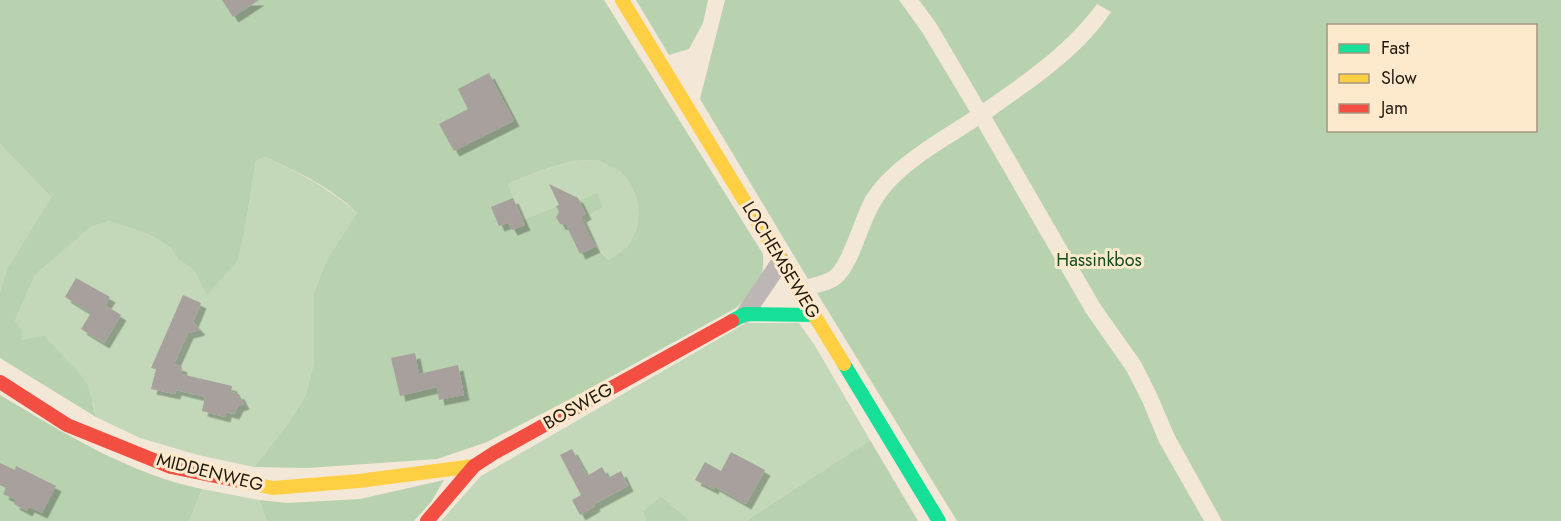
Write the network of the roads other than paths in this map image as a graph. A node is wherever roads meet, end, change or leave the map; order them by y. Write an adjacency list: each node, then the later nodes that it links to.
1 (622, 0): 2 (street, LOCHEMSEWEG)
2 (781, 261): 3 (street, BOSWEG); 4 (street, LOCHEMSEWEG)
3 (746, 314): 4 (street, BOSWEG); 6 (street, BOSWEG)
4 (814, 315): 8 (street, LOCHEMSEWEG)
5 (0, 382): 6 (street, MIDDENWEG)
6 (474, 466): 7 (street, BOSWEG)
7 (427, 521)
8 (939, 521)

